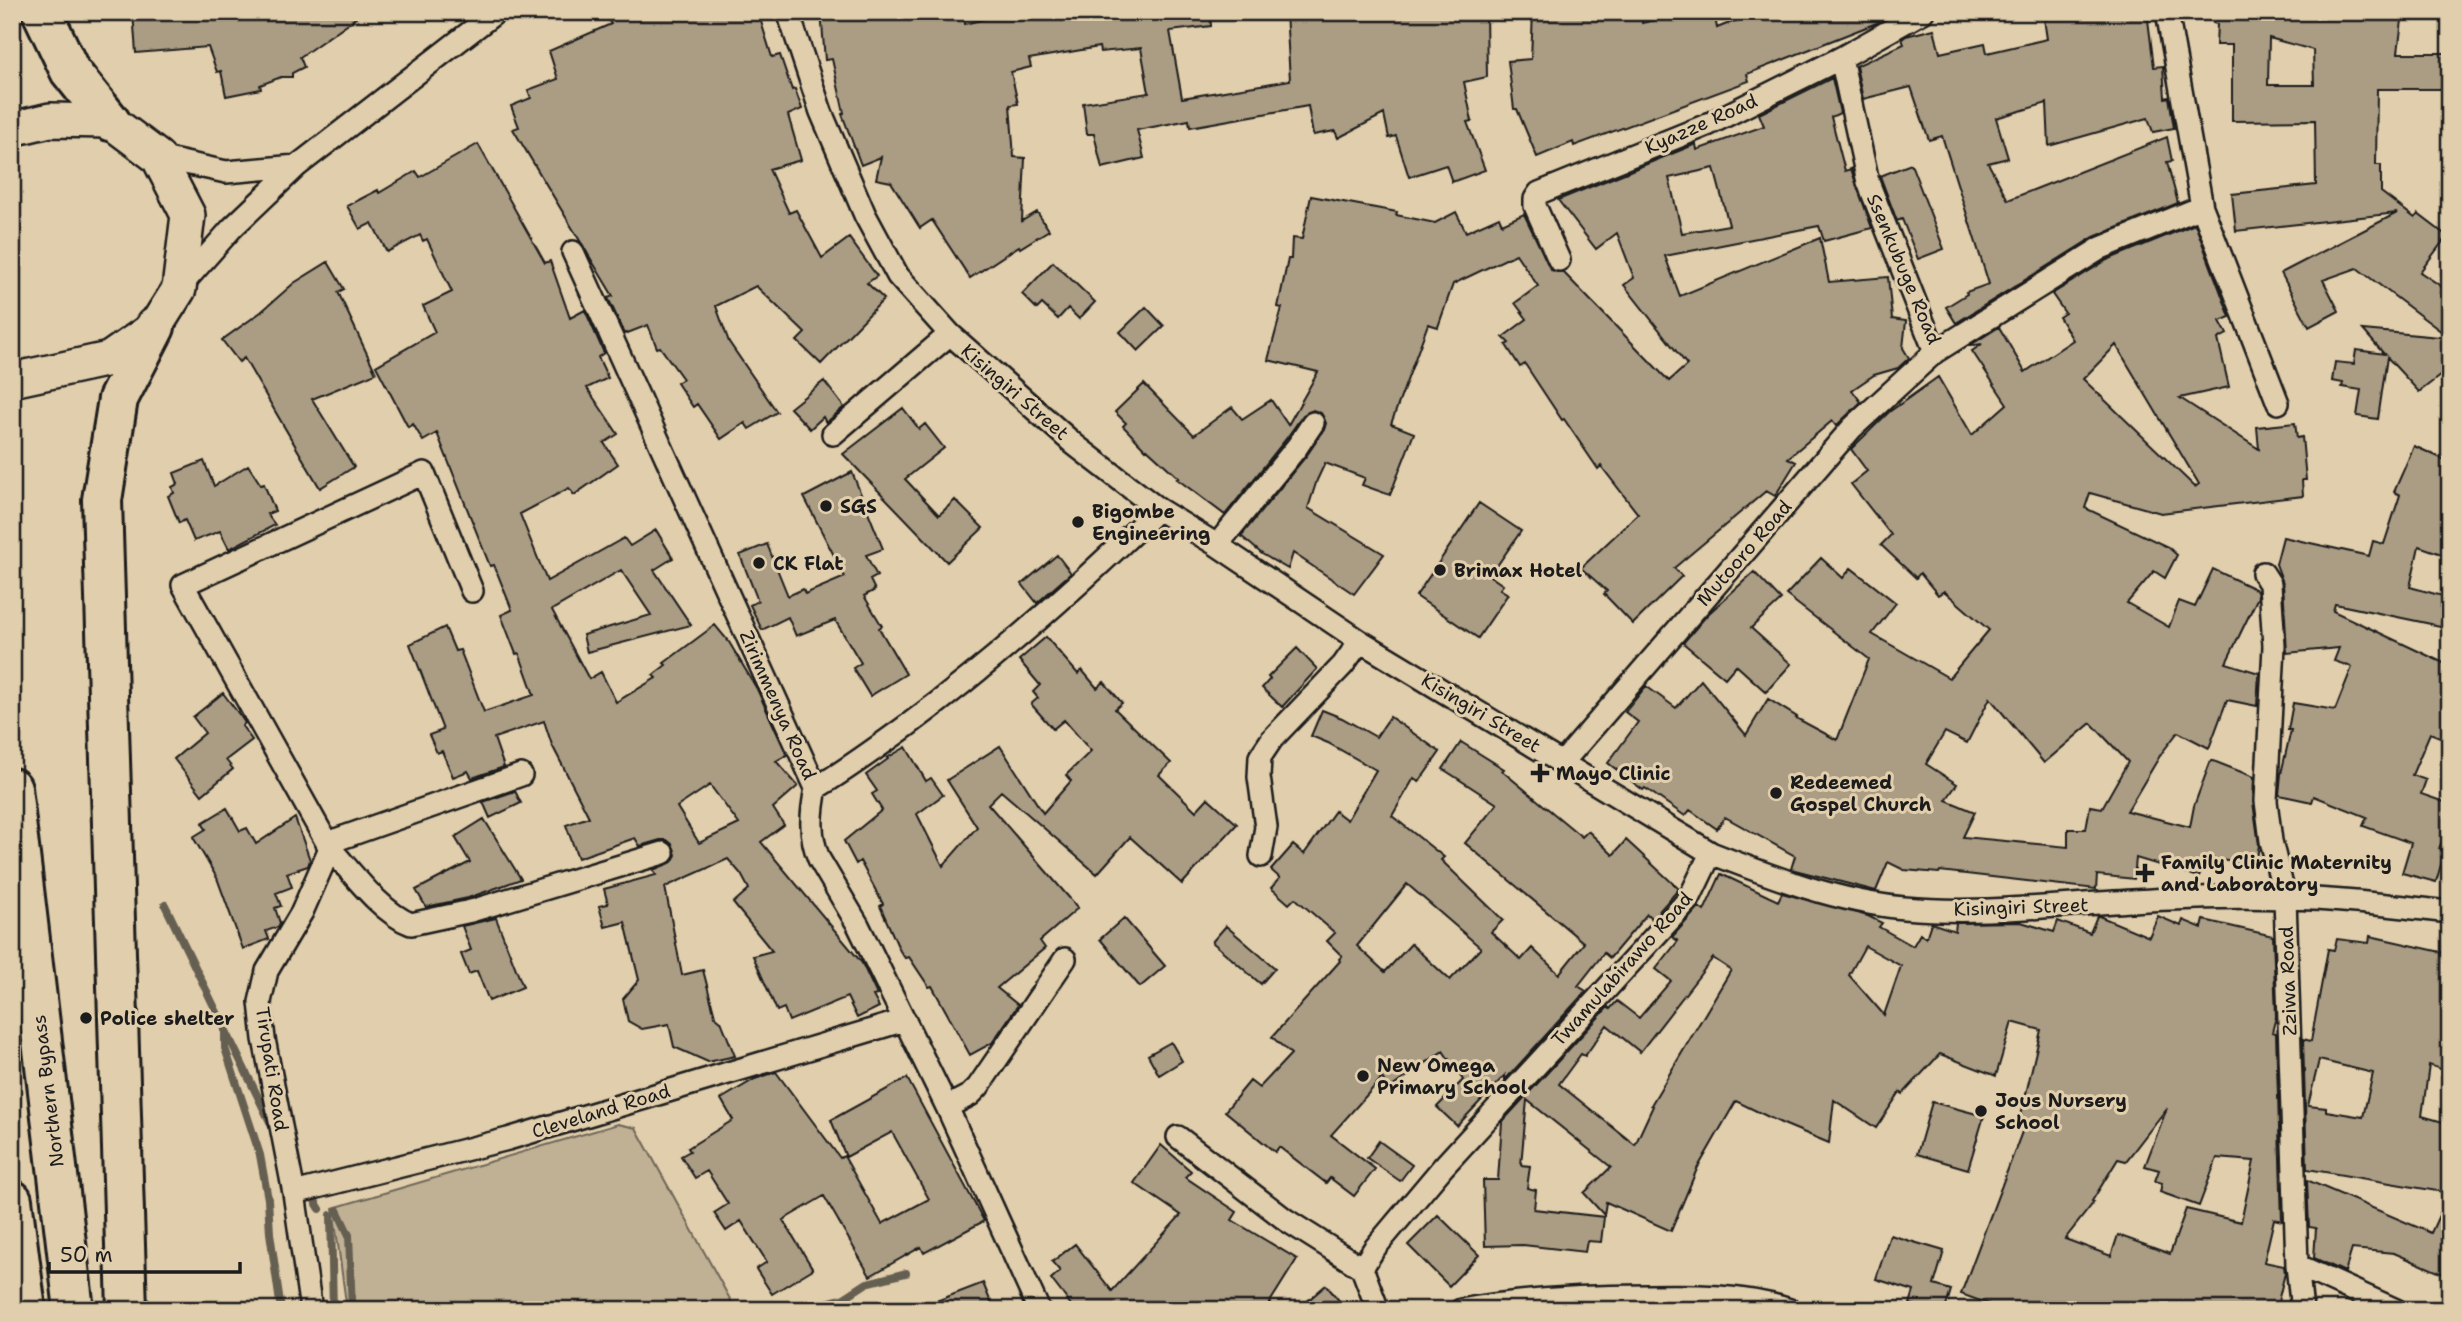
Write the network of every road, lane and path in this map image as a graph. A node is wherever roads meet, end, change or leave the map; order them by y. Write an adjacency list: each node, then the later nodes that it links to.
1 (42, 12): 7 (highway)
2 (496, 12): 10 (street)
3 (788, 12): 16 (street, Kisingiri Street)
4 (1923, 12): 6 (street, Kyazze Road)
5 (2167, 12): 11 (street)
6 (1841, 58): 13 (street, Kyazze Road); 17 (street, Ssenkubuge Road)
7 (110, 121): 8 (main road); 9 (main road)
8 (12, 129)
9 (158, 157): 10 (street); 14 (main road)
10 (297, 166): 14 (street)
11 (2202, 207): 17 (street, Ssenkubuge Road); 19 (street)
12 (573, 252): 30 (street, Zirimmenya Road)
13 (1559, 260)
14 (179, 289): 15 (main road)
15 (155, 327): 18 (main road); 48 (highway)
16 (950, 334): 21 (street); 22 (street, Kisingiri Street)
17 (1934, 352): 27 (street, Mutooro Road)
18 (12, 380)
19 (2278, 403)
20 (1313, 423): 23 (street)
21 (833, 434)
22 (1158, 509): 23 (street, Kisingiri Street); 30 (street)
23 (1217, 545): 26 (street, Kisingiri Street)
24 (2263, 573): 35 (street, Zziwa Road)
25 (472, 591): 31 (street)
26 (1360, 640): 27 (street, Kisingiri Street); 34 (street)
27 (1563, 762): 33 (street, Kisingiri Street)
28 (521, 775): 31 (street)
29 (12, 788): 47 (highway, Northern Bypass)
30 (816, 788): 38 (street, Zirimmenya Road)
31 (328, 845): 32 (street); 41 (street, Tirupati Road)
32 (663, 853)
33 (1711, 853): 35 (street, Kisingiri Street); 44 (street, Twamulabirawo Road)
34 (1261, 856)
35 (2285, 898): 36 (street, Kisingiri Street); 43 (street, Zziwa Road)
36 (2450, 912)
37 (1065, 959): 39 (street)
38 (905, 1020): 39 (street, Zirimmenya Road); 41 (street, Cleveland Road)
39 (947, 1107): 50 (street, Zirimmenya Road)
40 (1178, 1137): 44 (street)
41 (294, 1193): 49 (street, Tirupati Road)
42 (12, 1200): 46 (highway)
43 (2297, 1265): 54 (street, Zziwa Road); 55 (street)
44 (1362, 1268): 51 (street)
45 (1608, 1303): 52 (street); 53 (street)
46 (26, 1310)
47 (74, 1310)
48 (127, 1310)
49 (311, 1310)
50 (1038, 1310)
51 (1378, 1310)
52 (1461, 1310)
53 (1790, 1310)
54 (2302, 1310)
55 (2396, 1310)

